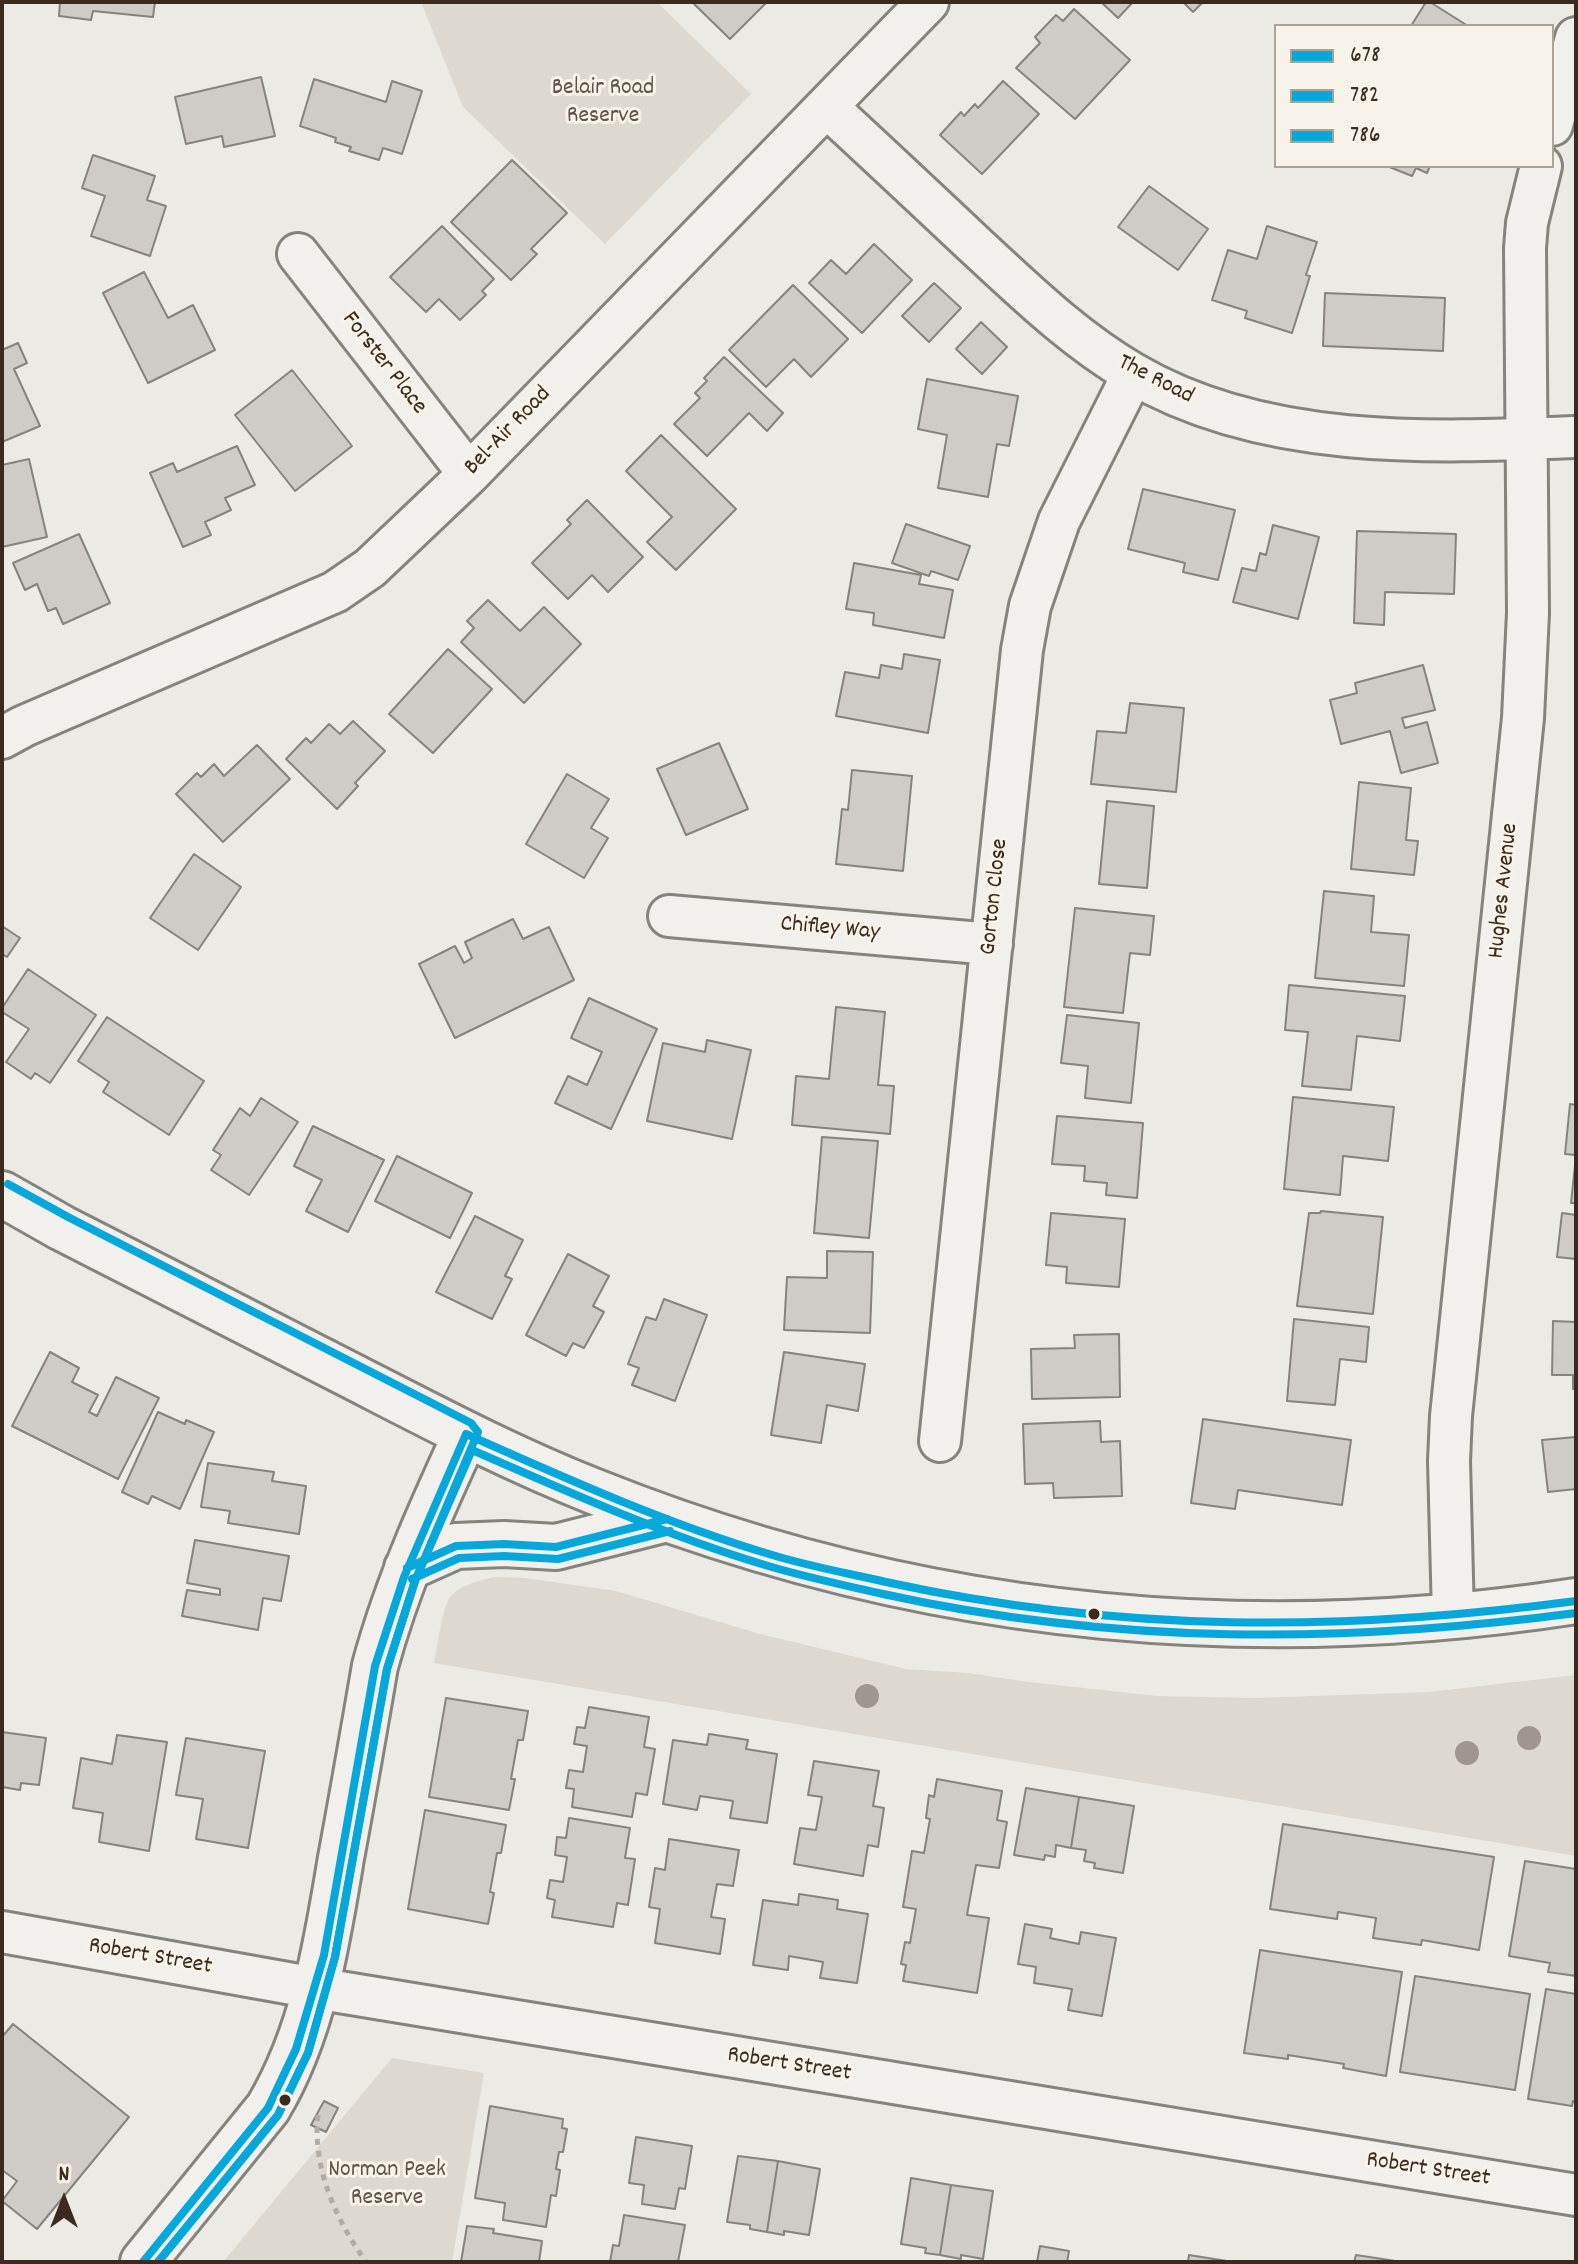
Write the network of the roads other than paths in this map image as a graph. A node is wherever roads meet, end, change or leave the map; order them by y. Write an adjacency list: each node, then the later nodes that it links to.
1 (928, 2): 3 (street, Bel-Air Road)
2 (1576, 38): 4 (street)
3 (827, 107): 7 (street, The Road); 10 (street, Bel-Air Road)
4 (1554, 118)
5 (1541, 168): 9 (street, Hughes Avenue)
6 (298, 254): 10 (street, Forster Place)
7 (1133, 374): 9 (street, The Road); 13 (street, Gorton Close)
8 (1576, 437): 9 (street, The Road)
9 (1528, 439): 20 (street, Hughes Avenue)
10 (469, 474): 11 (street, Bel-Air Road)
11 (2, 738)
12 (669, 916): 13 (street, Chifley Way)
13 (992, 944): 16 (street, Gorton Close)
14 (2, 1194): 15 (street)
15 (466, 1434): 17 (street); 18 (street)
16 (940, 1441)
17 (667, 1519): 18 (street); 20 (street)
18 (407, 1568): 22 (street)
19 (1576, 1601): 20 (street)
20 (1453, 1616)
21 (2, 1932): 22 (street, Robert Street)
22 (315, 1988): 23 (street, Robert Street); 24 (street)
23 (1576, 2195)
24 (143, 2262)

